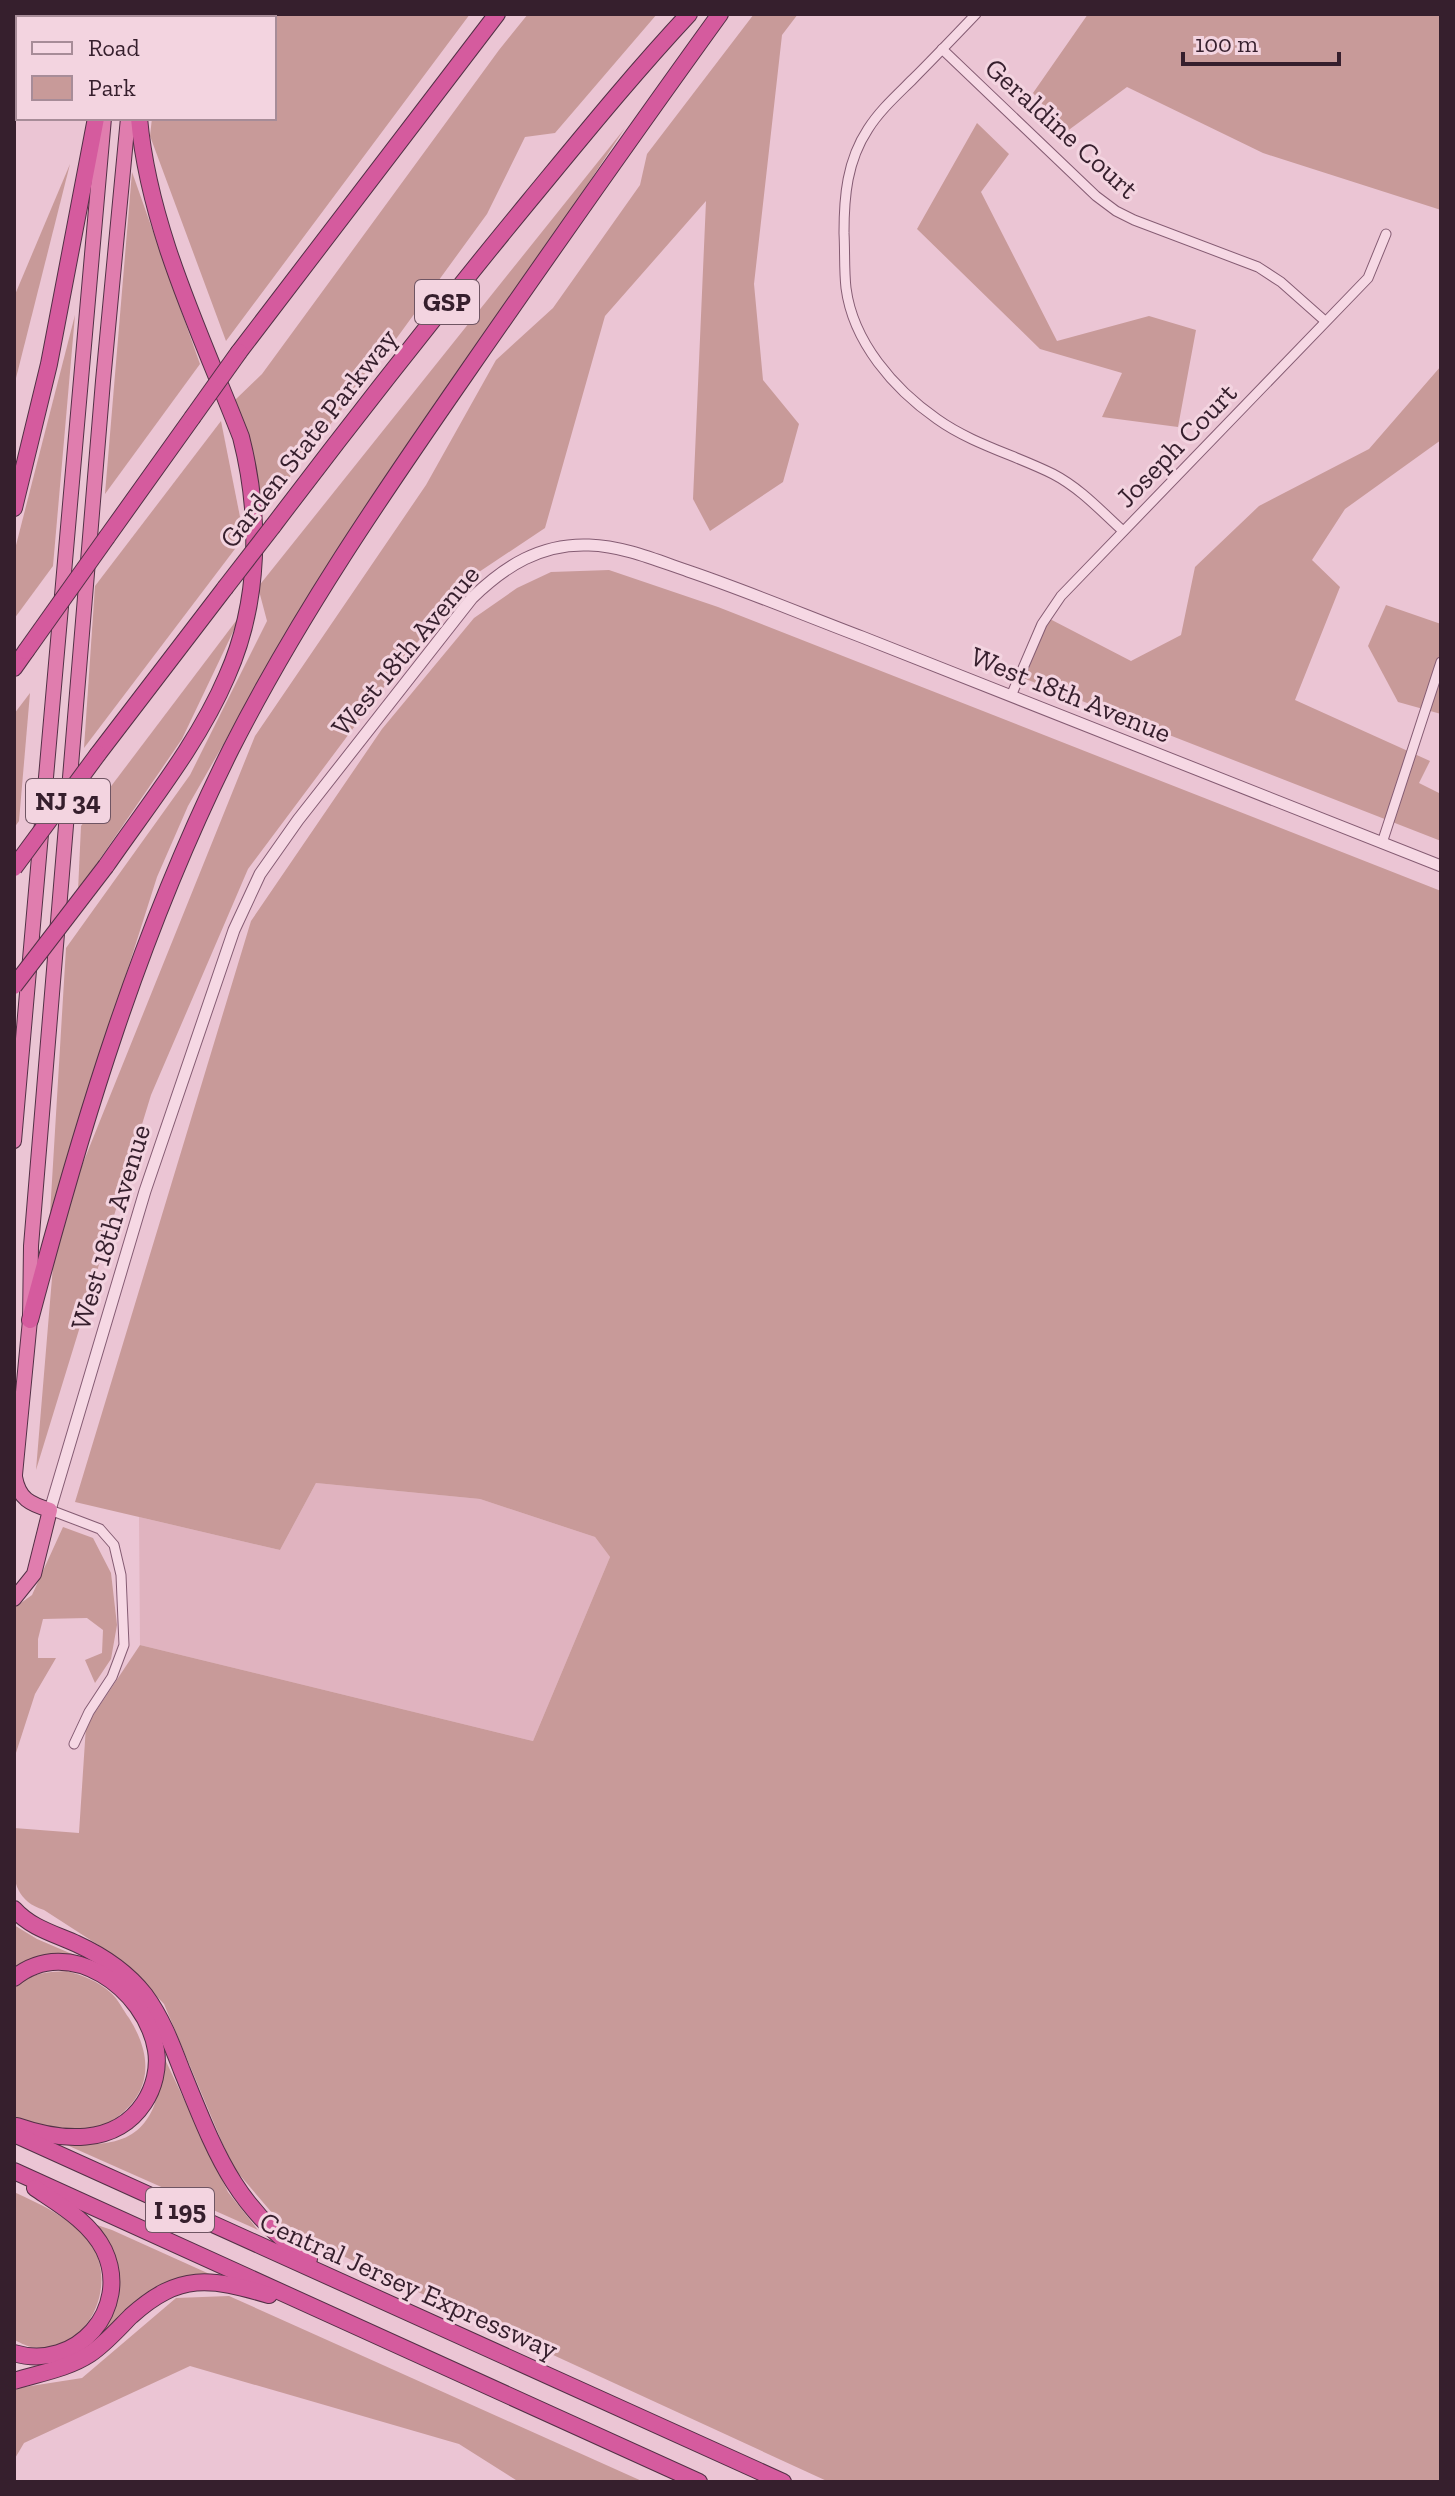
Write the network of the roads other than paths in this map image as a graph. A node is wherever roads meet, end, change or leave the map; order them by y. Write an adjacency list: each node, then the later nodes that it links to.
1 (497, 14): 15 (highway, bridge)
2 (689, 14): 19 (highway, Garden State Parkway / GSP, bridge)
3 (720, 14): 22 (highway)
4 (976, 14): 5 (street)
5 (942, 49): 11 (street, Geraldine Court); 13 (street)
6 (96, 120): 12 (highway)
7 (104, 120): 21 (highway, NJ 34)
8 (128, 120): 22 (highway, NJ 34)
9 (139, 120): 20 (highway, bridge)
10 (1386, 234): 11 (street, Joseph Court)
11 (1325, 321): 13 (street, Joseph Court)
12 (14, 508)
13 (1123, 531): 16 (street, Joseph Court)
14 (1441, 662): 17 (street)
15 (14, 668)
16 (1011, 696): 17 (street, West 18th Avenue); 24 (street, West 18th Avenue)
17 (1382, 843): 18 (street, West 18th Avenue)
18 (1441, 866)
19 (14, 868)
20 (14, 986)
21 (14, 1141)
22 (30, 1320): 23 (highway, NJ 34)
23 (15, 1481): 24 (highway)
24 (50, 1510): 25 (highway); 26 (street)
25 (14, 1599)
26 (74, 1744)
27 (14, 1909): 32 (highway)
28 (14, 1978): 29 (highway)
29 (14, 2125)
30 (14, 2134): 32 (highway, Central Jersey Expressway / I 195)
31 (14, 2172): 33 (highway, Central Jersey Expressway / I 195); 34 (highway)
32 (346, 2285): 37 (highway, Central Jersey Expressway / I 195)
33 (312, 2307): 35 (highway); 36 (highway, Central Jersey Expressway / I 195)
34 (14, 2353)
35 (14, 2381)
36 (699, 2482)
37 (783, 2482)

